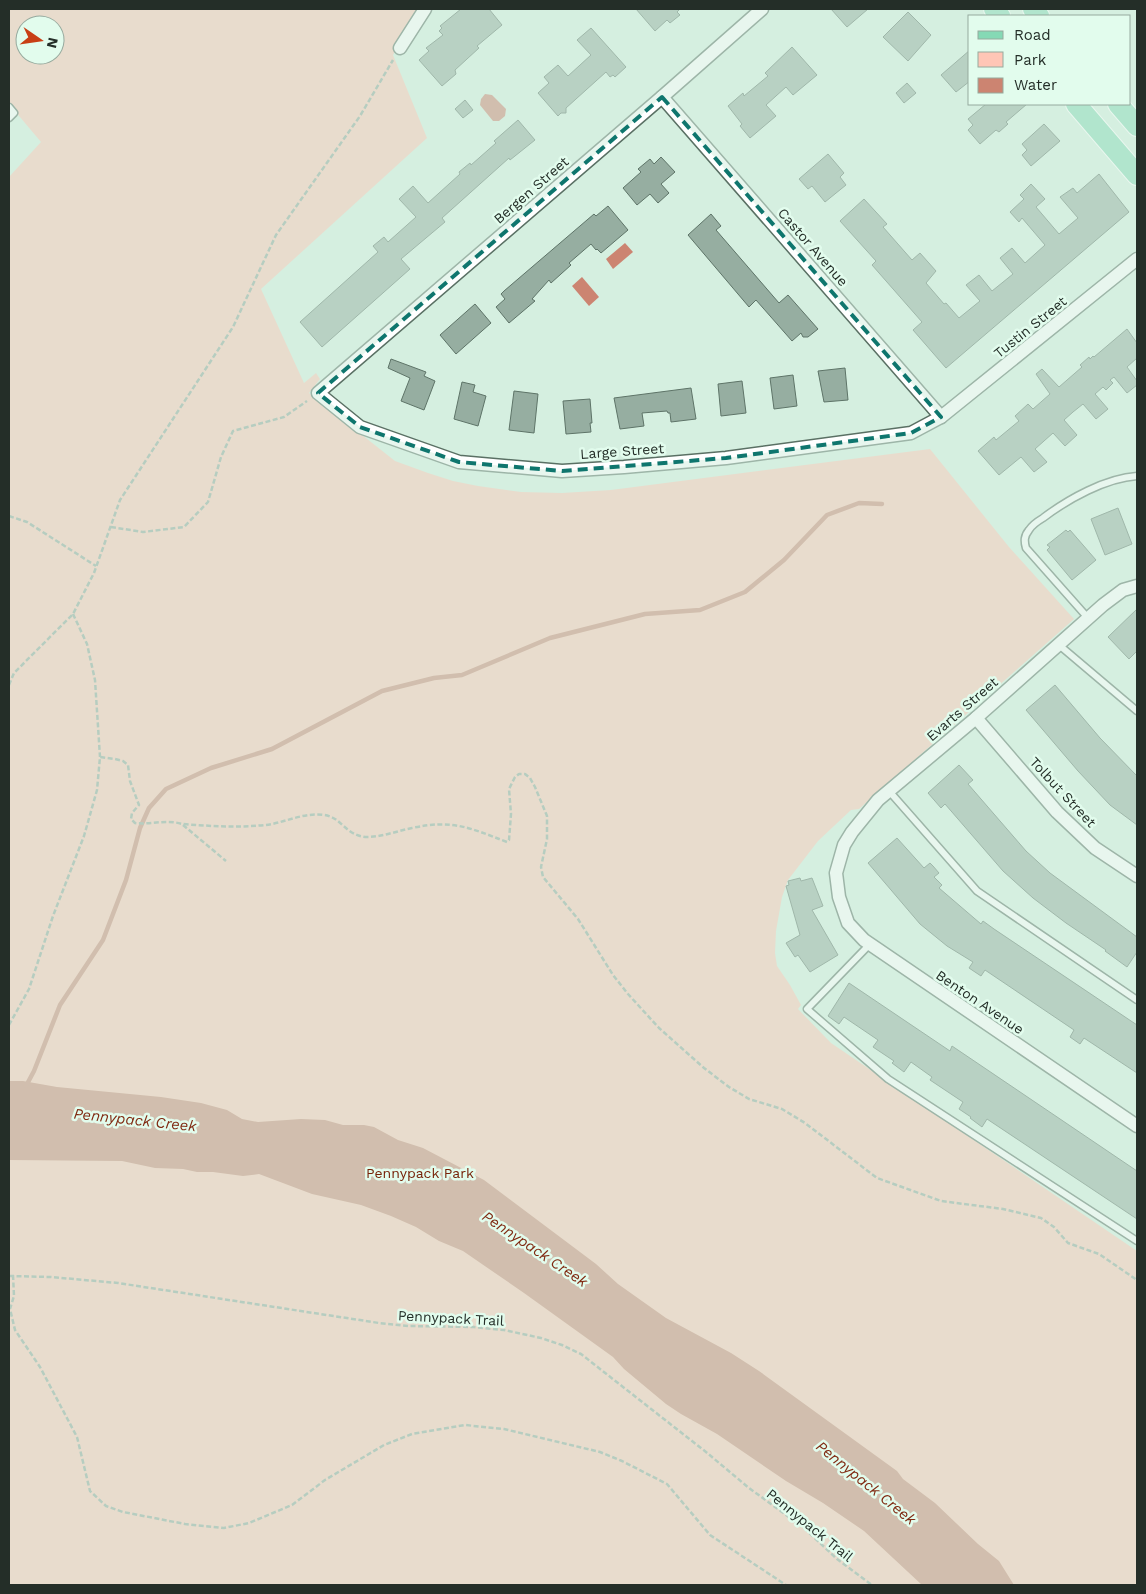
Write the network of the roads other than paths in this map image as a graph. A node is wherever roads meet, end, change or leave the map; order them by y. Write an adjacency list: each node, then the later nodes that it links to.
1 (425, 9): 3 (street)
2 (762, 9): 4 (street, Bergen Street)
3 (400, 48)
4 (662, 97): 12 (street, Bergen Street); 13 (street, Castor Avenue)
5 (1077, 105): 10 (main road)
6 (1119, 105): 9 (main road)
7 (9, 107): 8 (lane)
8 (9, 118)
9 (1137, 126)
10 (1137, 175)
11 (1137, 260): 13 (street, Tustin Street)
12 (318, 393): 13 (street, Large Street)
13 (941, 417)
14 (1137, 476): 16 (lane)
15 (1137, 586): 16 (street, Evarts Street)
16 (1088, 618): 17 (street, Evarts Street)
17 (1059, 644): 18 (lane); 19 (street, Evarts Street)
18 (1137, 711)
19 (976, 718): 20 (street, Evarts Street); 21 (street, Tolbut Street)
20 (889, 791): 22 (street, Evarts Street); 24 (lane)
21 (1137, 876)
22 (837, 879): 23 (street, Benton Avenue)
23 (870, 944): 25 (street, Benton Avenue); 26 (lane)
24 (1137, 1000)
25 (1137, 1126)
26 (1137, 1242)

